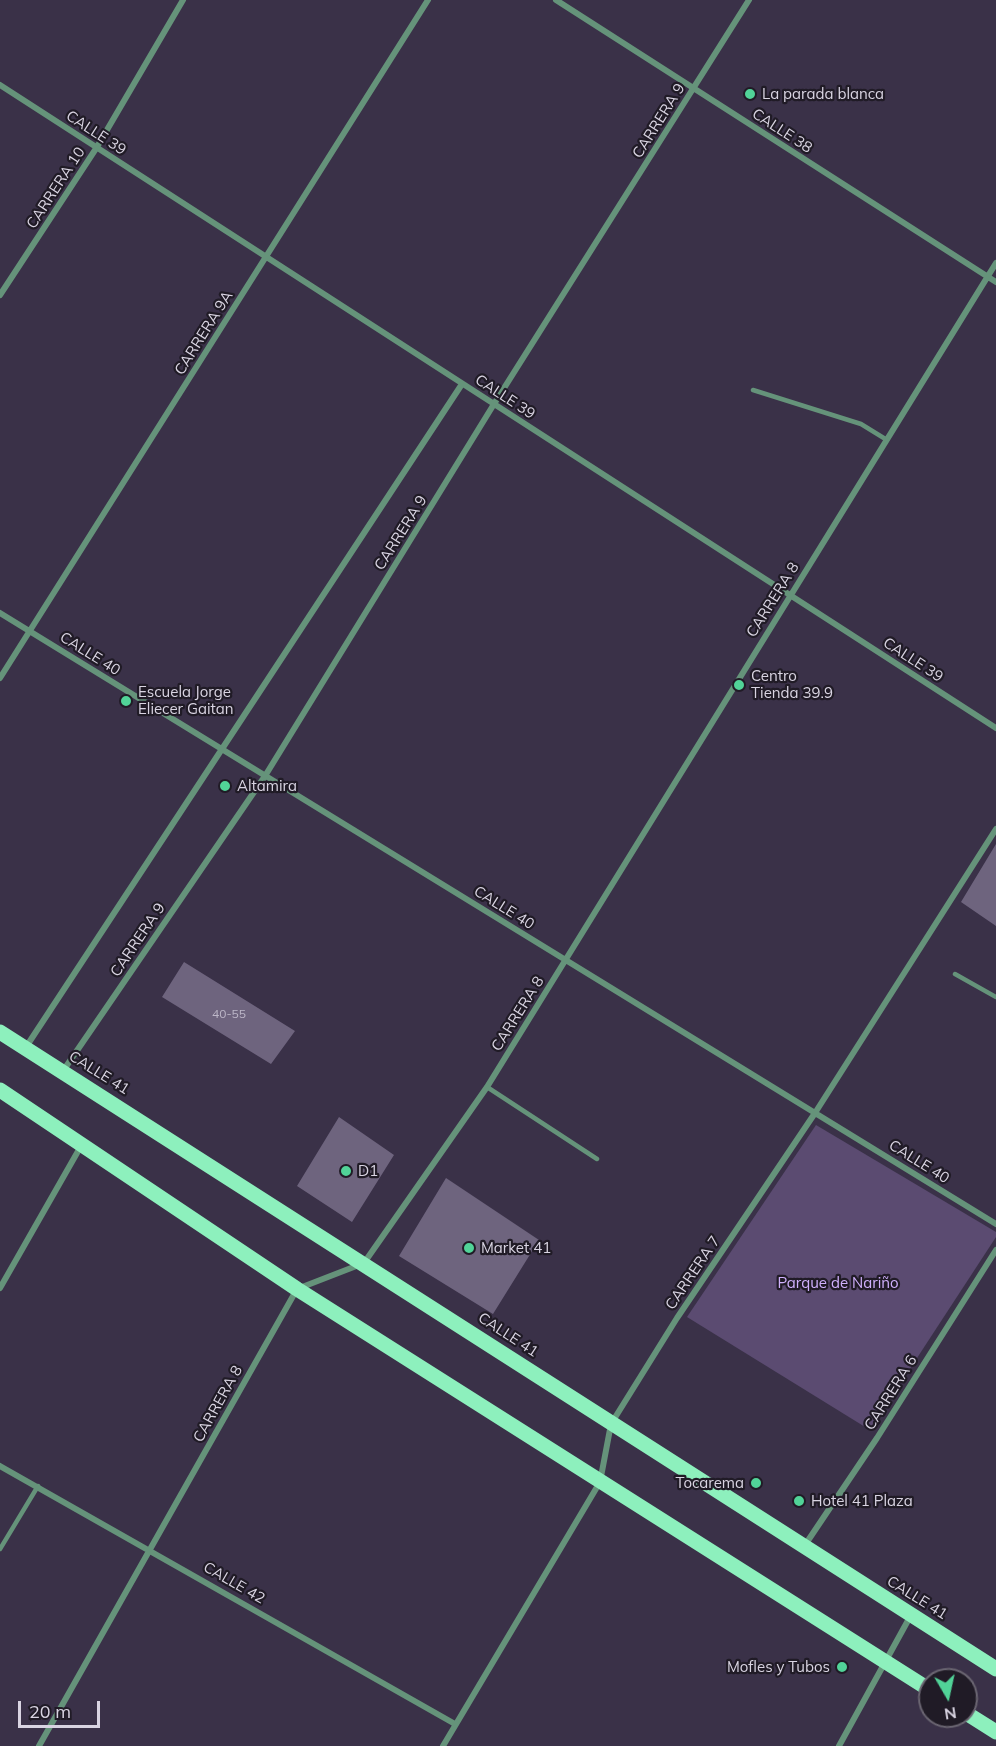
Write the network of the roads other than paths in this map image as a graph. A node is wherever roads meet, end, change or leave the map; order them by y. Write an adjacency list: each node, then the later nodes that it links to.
1 (183, 0): 7 (street, CARRERA 10)
2 (428, 0): 8 (street, CARRERA 9A)
3 (556, 0): 6 (street, CALLE 38)
4 (749, 0): 6 (street, CARRERA 9)
5 (0, 85): 7 (street, CALLE 39)
6 (693, 88): 10 (street, CALLE 38); 15 (street, CARRERA 9)
7 (97, 147): 8 (street, CALLE 39); 12 (street, CARRERA 10)
8 (266, 257): 13 (street, CALLE 39); 19 (street, CARRERA 9A)
9 (996, 263): 10 (street, CARRERA 8)
10 (988, 276): 11 (street, CALLE 38); 16 (street, CARRERA 8)
11 (996, 282)
12 (0, 295)
13 (462, 384): 15 (street, CALLE 39); 22 (street, CARRERA 9)
14 (753, 390): 16 (lane)
15 (494, 404): 17 (street, CALLE 39); 23 (street, CARRERA 9)
16 (887, 440): 17 (street, CARRERA 8)
17 (790, 595): 21 (street, CALLE 39); 25 (street, CARRERA 8)
18 (0, 613): 19 (street, CALLE 40)
19 (29, 631): 20 (street, CARRERA 9A); 22 (street, CALLE 40)
20 (0, 678)
21 (996, 729)
22 (223, 750): 23 (street, CALLE 40); 29 (street, CARRERA 9)
23 (265, 776): 25 (street, CALLE 40); 30 (street, CARRERA 9)
24 (996, 829): 33 (street, CARRERA 7)
25 (565, 960): 31 (street, CARRERA 8); 33 (street, CALLE 40)
26 (955, 974): 27 (lane)
27 (996, 997)
28 (0, 1032): 29 (main road, CALLE 41)
29 (26, 1048): 30 (main road, CALLE 41)
30 (63, 1071): 38 (main road, CALLE 41)
31 (487, 1087): 35 (lane); 38 (street, CARRERA 8)
32 (0, 1090): 34 (main road)
33 (816, 1113): 36 (street, CALLE 40); 41 (street, CARRERA 7)
34 (83, 1143): 39 (street); 40 (main road)
35 (597, 1159)
36 (996, 1224)
37 (996, 1250): 45 (street, CARRERA 6)
38 (364, 1263): 40 (street); 41 (main road, CALLE 41)
39 (0, 1287)
40 (297, 1289): 43 (main road); 47 (street, CARRERA 8)
41 (611, 1424): 43 (street, CARRERA 7); 45 (main road, CALLE 41)
42 (0, 1466): 44 (street, CALLE 42)
43 (600, 1482): 49 (main road); 53 (street, CARRERA 7)
44 (38, 1486): 46 (lane); 47 (street, CALLE 42)
45 (803, 1548): 48 (main road, CALLE 41)
46 (0, 1549)
47 (150, 1549): 53 (street, CALLE 42); 55 (street, CARRERA 8)
48 (911, 1615): 49 (street); 50 (main road, CALLE 41)
49 (887, 1662): 51 (main road); 57 (street)
50 (996, 1669)
51 (918, 1682)
52 (978, 1721): 54 (main road)
53 (455, 1724): 56 (street, CARRERA 7)
54 (996, 1732)
55 (39, 1746)
56 (443, 1746)
57 (839, 1746)

